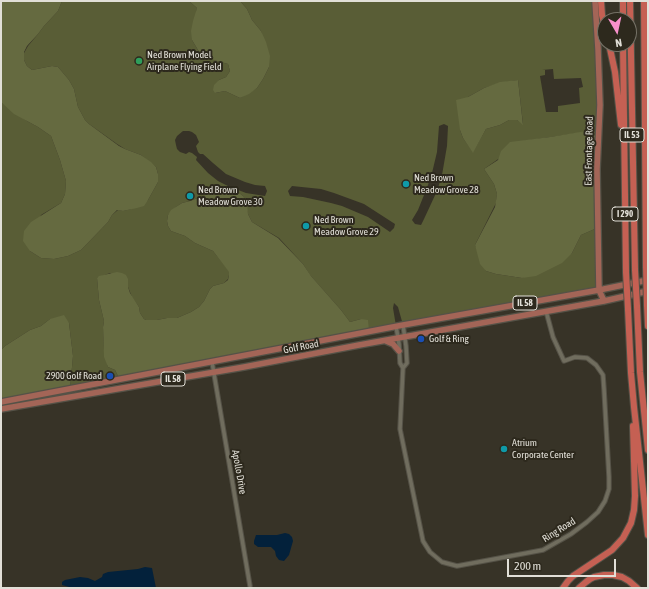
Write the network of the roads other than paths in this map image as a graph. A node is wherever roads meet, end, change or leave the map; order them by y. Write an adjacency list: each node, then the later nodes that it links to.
1 (595, 1): 12 (main road, East Frontage Road)
2 (601, 1): 6 (highway)
3 (623, 1): 7 (highway)
4 (630, 1): 30 (highway, IL 53, bridge)
5 (644, 1): 15 (highway, IL 53, bridge)
6 (602, 12)
7 (623, 12)
8 (611, 52): 10 (highway)
9 (624, 52): 10 (highway, I 290)
10 (624, 157): 28 (highway, I 290, bridge)
11 (648, 280): 12 (main road, IL 58)
12 (599, 290): 14 (main road, East Frontage Road); 17 (main road, Golf Road / IL 58)
13 (648, 291): 14 (main road, IL 58)
14 (604, 301): 16 (main road, Golf Road / IL 58)
15 (647, 305): 19 (highway, IL 53)
16 (546, 311): 20 (main road, Golf Road / IL 58); 25 (street, Ring Road)
17 (403, 325): 18 (main road, Golf Road / IL 58); 20 (street, Ring Road)
18 (396, 326): 21 (street, Ring Road); 24 (main road, Golf Road / IL 58)
19 (648, 326)
20 (405, 338): 21 (main road, Golf Road / IL 58); 25 (street, Ring Road)
21 (398, 339): 22 (main road, Golf Road / IL 58); 23 (street, Ring Road)
22 (386, 341): 23 (main road); 26 (main road, Golf Road / IL 58)
23 (399, 351): 25 (street, Ring Road)
24 (212, 362): 26 (street, Apollo Drive); 27 (main road, Golf Road / IL 58)
25 (403, 368)
26 (214, 372): 29 (main road, Golf Road / IL 58); 32 (street, Apollo Drive)
27 (1, 402)
28 (634, 407): 31 (highway, I 290); 33 (highway)
29 (1, 409)
30 (648, 450)
31 (648, 535)
32 (250, 586)
33 (563, 588)
34 (578, 588): 35 (highway)
35 (637, 588)

